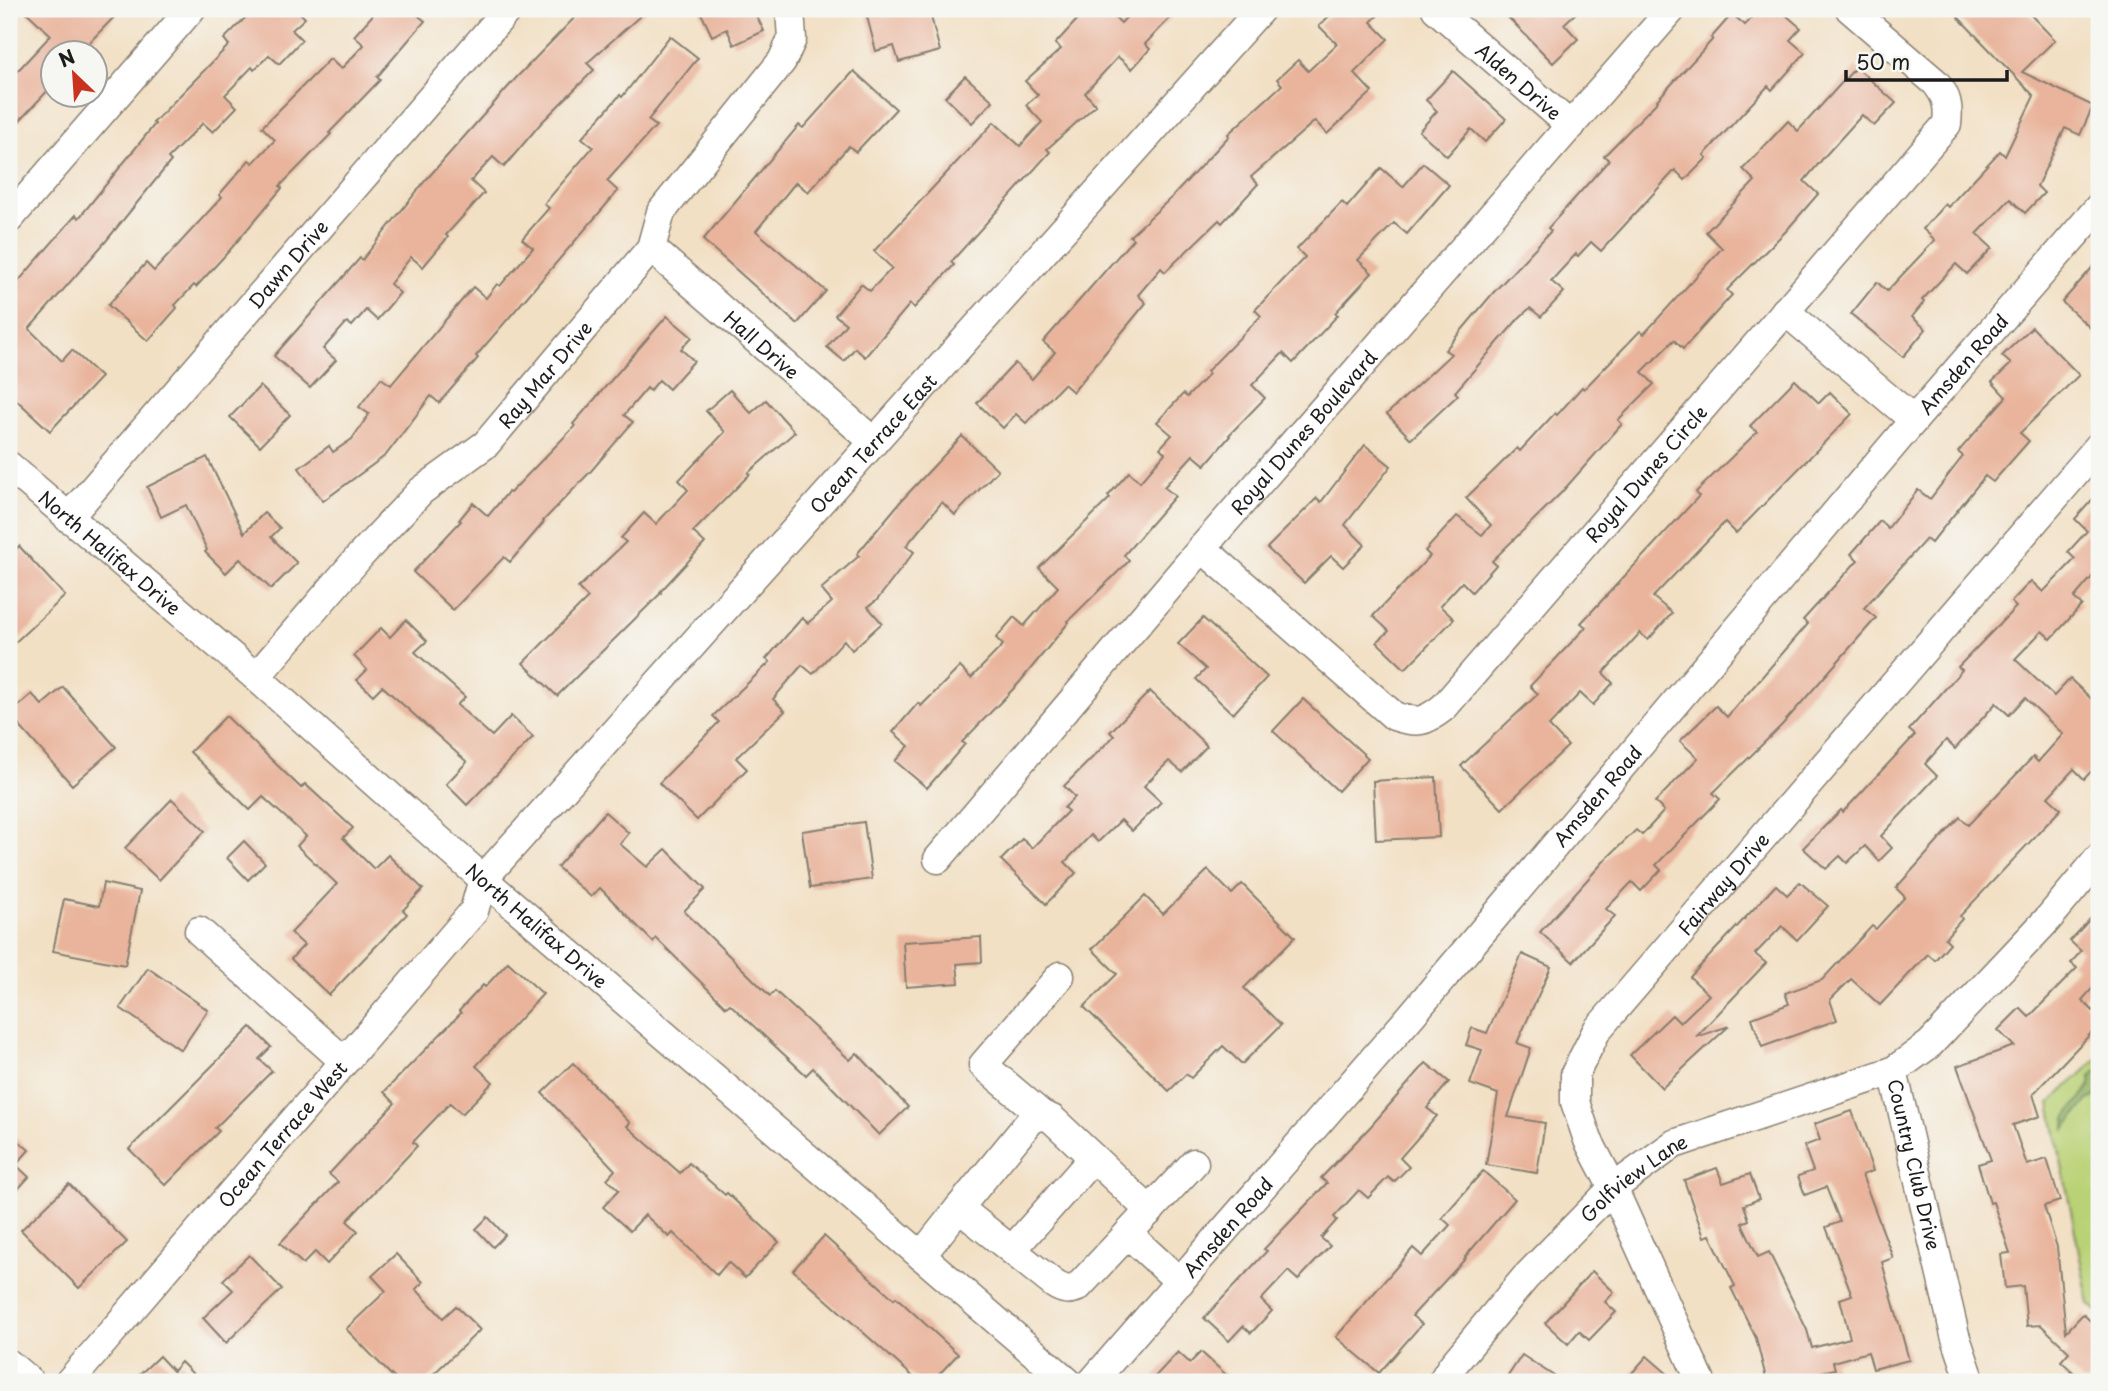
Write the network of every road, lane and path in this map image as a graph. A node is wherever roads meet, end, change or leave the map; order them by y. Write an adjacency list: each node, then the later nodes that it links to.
1 (191, 9): 10 (street)
2 (508, 9): 17 (street, Dawn Drive)
3 (790, 9): 11 (street, Ray Mar Drive)
4 (1261, 9): 14 (street, Ocean Terrace East)
5 (1436, 9): 8 (street, Alden Drive)
6 (1672, 9): 8 (street, Royal Dunes Boulevard)
7 (1850, 9): 12 (street, Royal Dunes Circle)
8 (1571, 126): 18 (street, Royal Dunes Boulevard)
9 (2099, 207): 13 (street, Amsden Road)
10 (9, 219)
11 (651, 248): 14 (street, Hall Drive); 19 (street, Ray Mar Drive)
12 (1785, 311): 13 (street); 18 (street, Royal Dunes Circle)
13 (1914, 420): 36 (street, Amsden Road)
14 (874, 442): 22 (street, Ocean Terrace East)
15 (2099, 446): 30 (street, Fairway Drive)
16 (9, 466): 17 (street, North Halifax Drive)
17 (68, 518): 19 (street, North Halifax Drive)
18 (1202, 548): 21 (street, Royal Dunes Boulevard)
19 (256, 677): 22 (street, North Halifax Drive)
20 (2099, 858): 26 (street, Country Club Drive)
21 (938, 859)
22 (484, 879): 25 (street, Ocean Terrace West); 35 (street, North Halifax Drive)
23 (199, 931): 25 (street)
24 (1060, 976): 27 (street)
25 (344, 1061): 39 (street, Ocean Terrace West)
26 (1893, 1071): 30 (street, Golfview Lane); 44 (street, Country Club Drive)
27 (1042, 1115): 28 (street); 31 (street)
28 (1093, 1158): 32 (street); 34 (street)
29 (1195, 1163): 32 (street)
30 (1612, 1188): 42 (street, Golfview Lane); 43 (street, Fairway Drive)
31 (959, 1208): 34 (street); 35 (street)
32 (1150, 1211): 33 (street)
33 (1128, 1234): 34 (street); 36 (street)
34 (1012, 1251)
35 (921, 1256): 40 (street, North Halifax Drive)
36 (1180, 1282): 41 (street, Amsden Road)
37 (9, 1364): 38 (street)
38 (30, 1382)
39 (69, 1382)
40 (1068, 1382)
41 (1092, 1382)
42 (1442, 1382)
43 (1701, 1382)
44 (1971, 1382)

